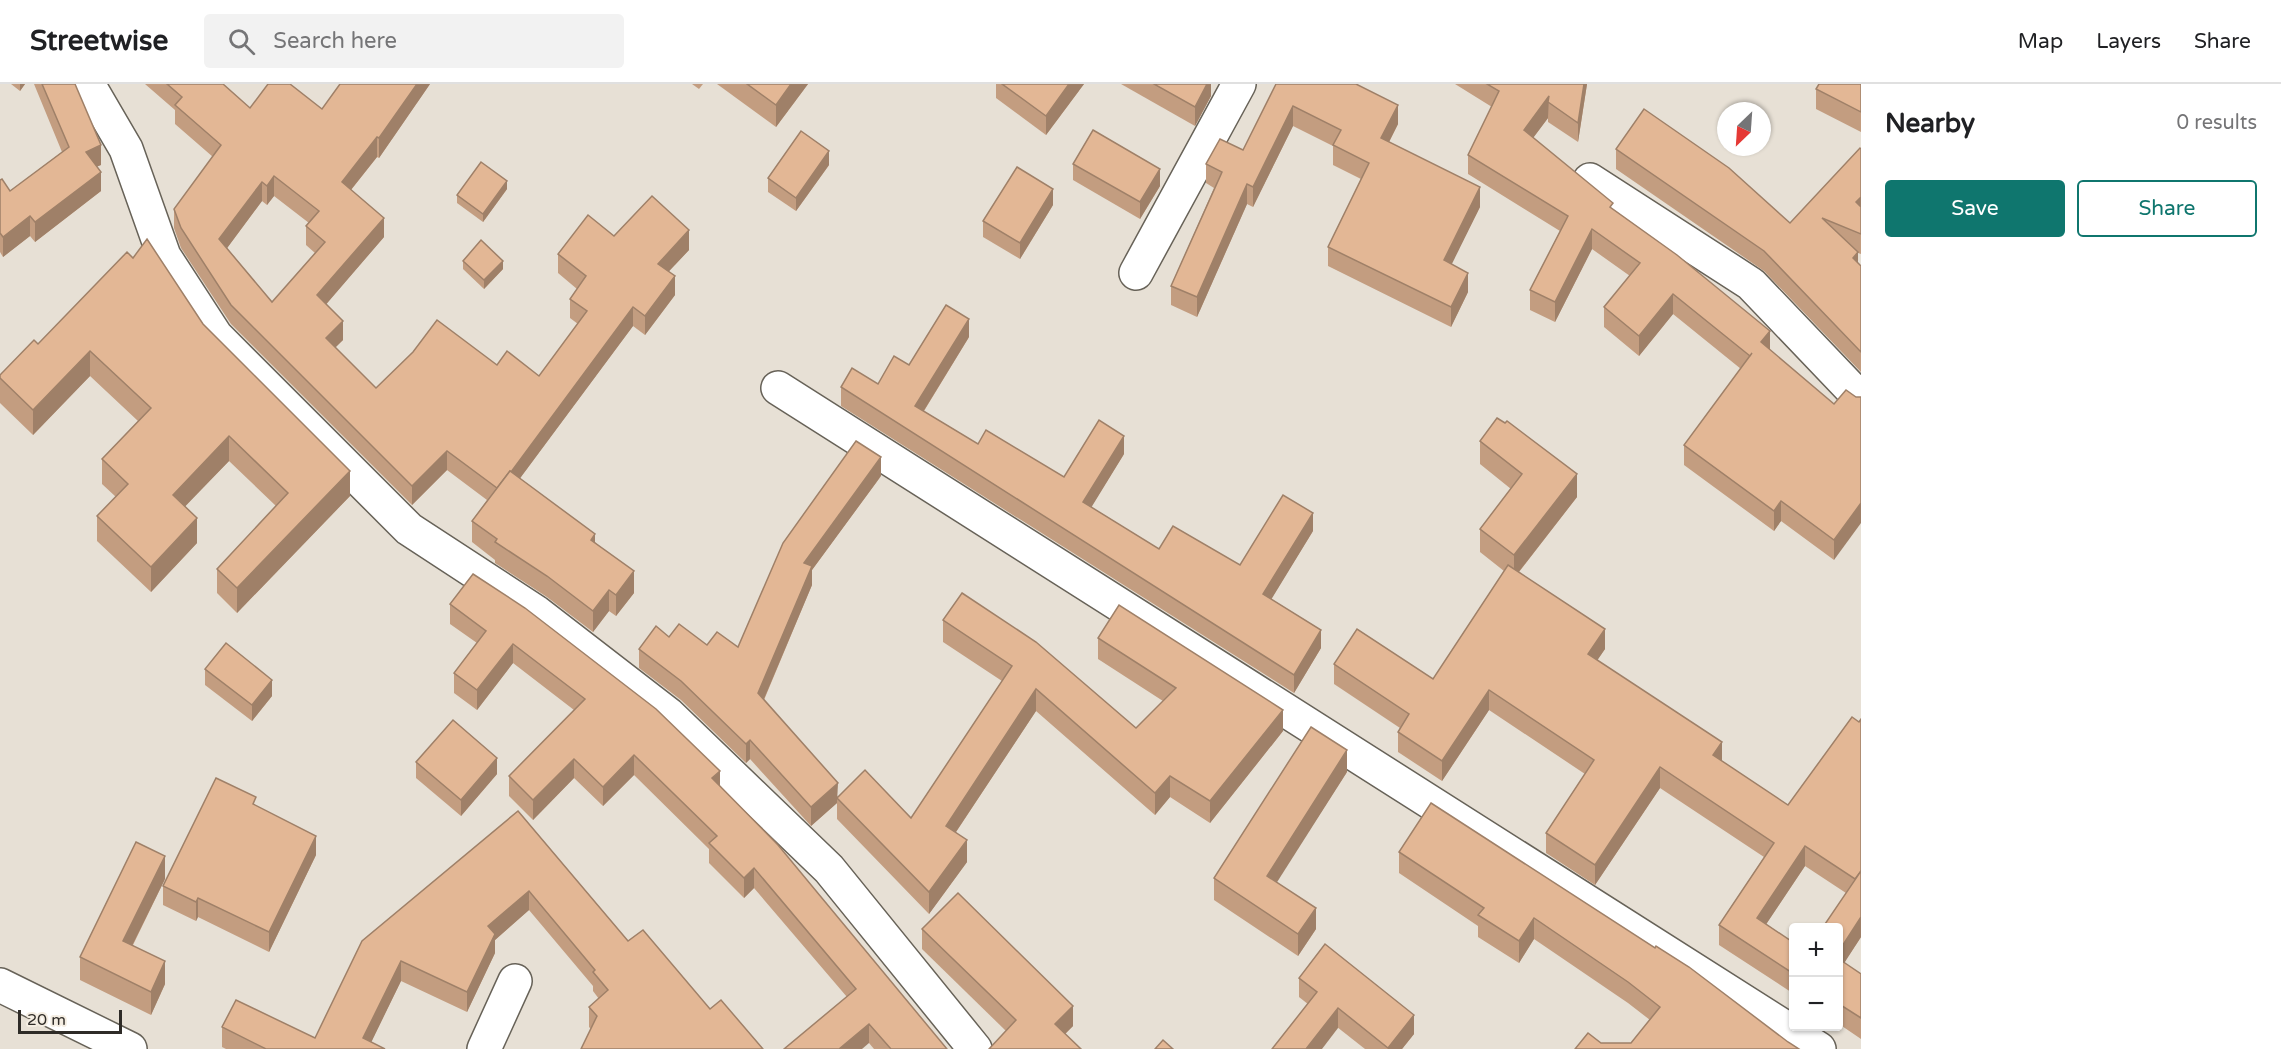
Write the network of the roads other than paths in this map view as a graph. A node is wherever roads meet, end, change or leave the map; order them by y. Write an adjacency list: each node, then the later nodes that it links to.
1 (88, 84): 11 (street)
2 (1239, 84): 4 (street)
3 (1590, 180): 6 (street)
4 (1136, 273)
5 (778, 388): 12 (street)
6 (1861, 399)
7 (515, 981): 10 (street)
8 (0, 985): 9 (street)
9 (130, 1049)
10 (484, 1049)
11 (975, 1049)
12 (1819, 1049)

